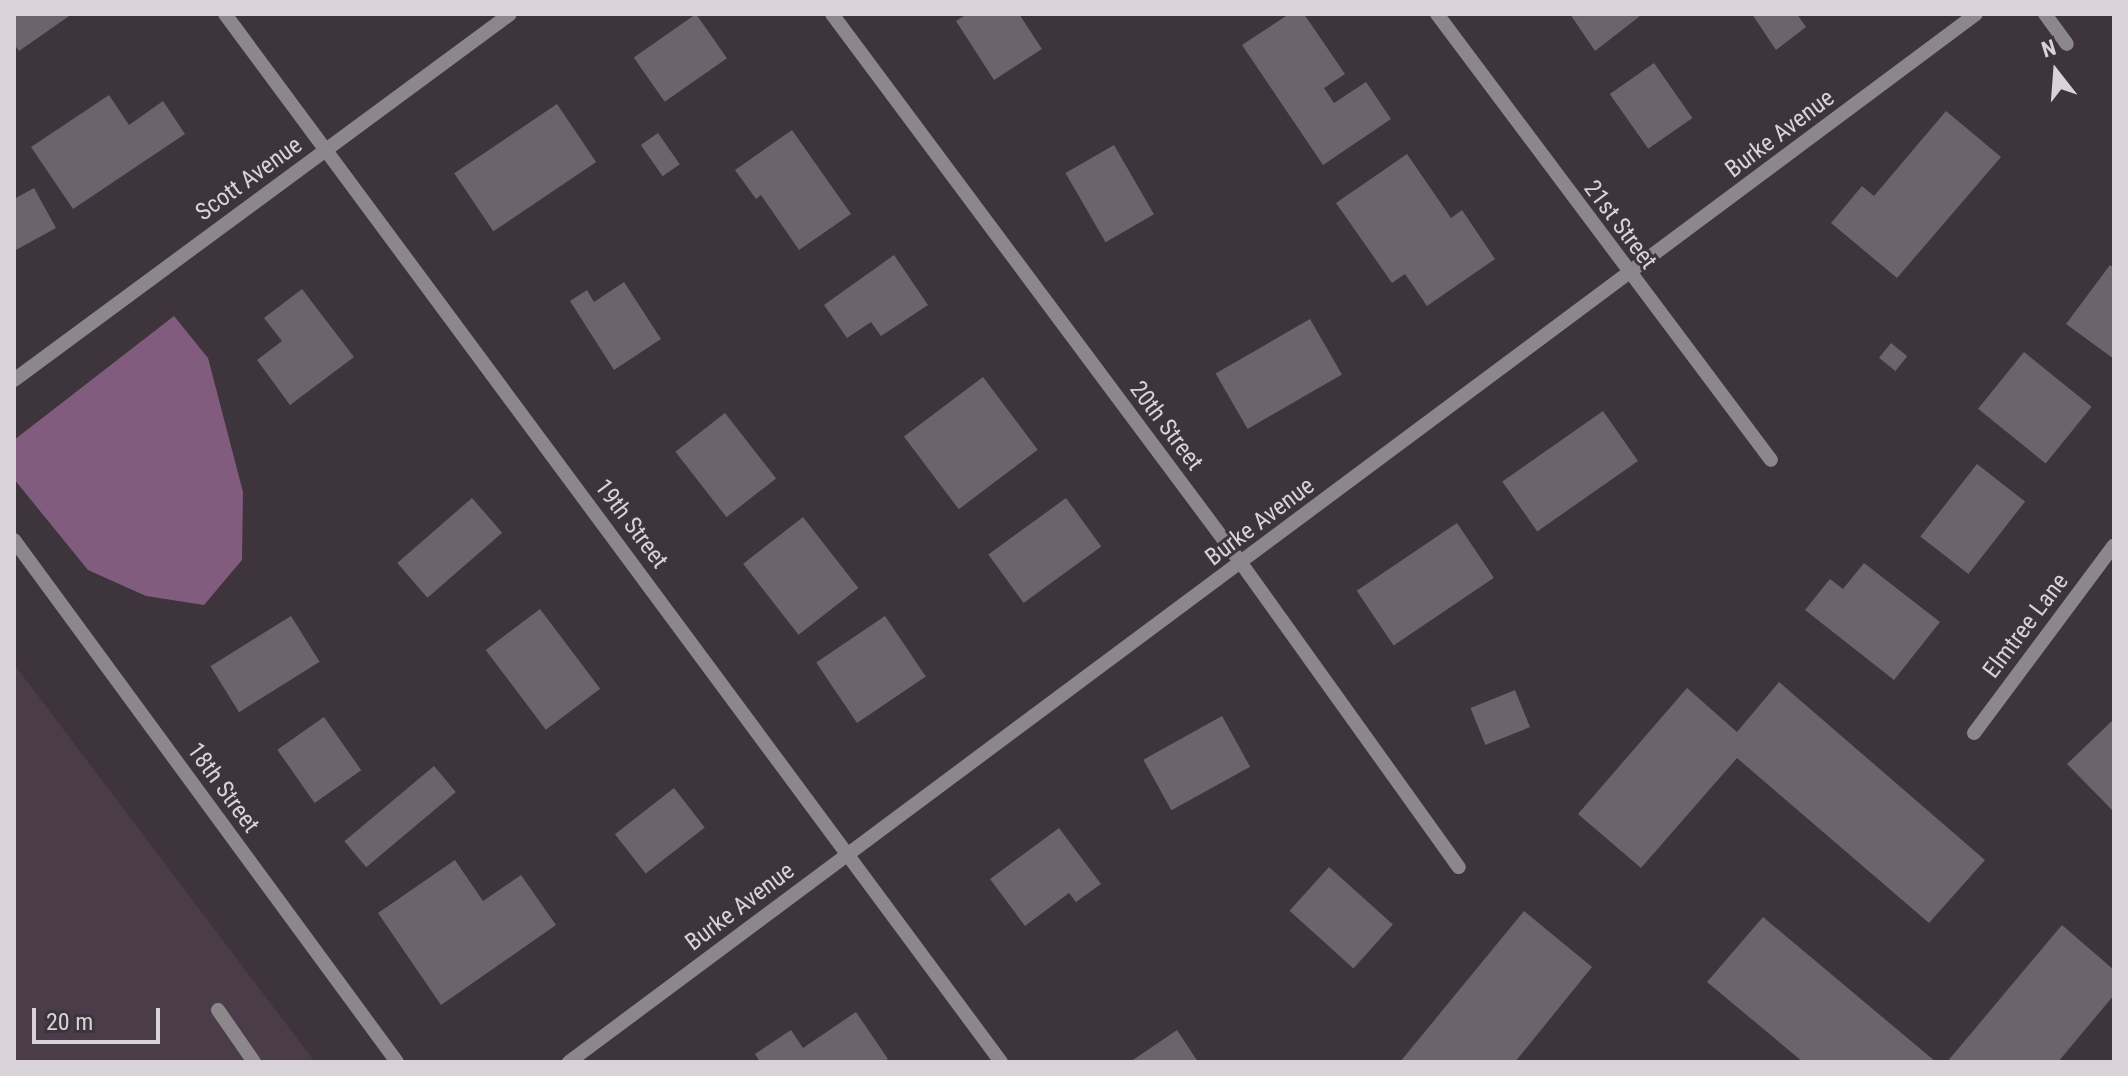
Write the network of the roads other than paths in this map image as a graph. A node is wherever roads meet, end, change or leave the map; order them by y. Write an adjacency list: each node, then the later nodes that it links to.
1 (225, 14): 8 (street, 19th Street)
2 (510, 14): 8 (street, Scott Avenue)
3 (832, 14): 14 (street, 20th Street)
4 (1437, 14): 9 (street, 21st Street)
5 (1976, 14): 9 (street, Burke Avenue)
6 (2045, 14): 7 (street)
7 (2067, 44)
8 (326, 150): 10 (street, Scott Avenue); 16 (street, 19th Street)
9 (1629, 274): 11 (street, 21st Street); 14 (street, Burke Avenue)
10 (14, 380)
11 (1771, 460)
12 (14, 540): 20 (street, 18th Street)
13 (2112, 554): 15 (street, Elmtree Lane)
14 (1241, 563): 16 (street, Burke Avenue); 17 (street, 20th Street)
15 (1974, 733)
16 (849, 854): 21 (street, Burke Avenue); 22 (street, 19th Street)
17 (1459, 867)
18 (218, 1010): 19 (street)
19 (254, 1062)
20 (397, 1062)
21 (569, 1062)
22 (1001, 1062)

